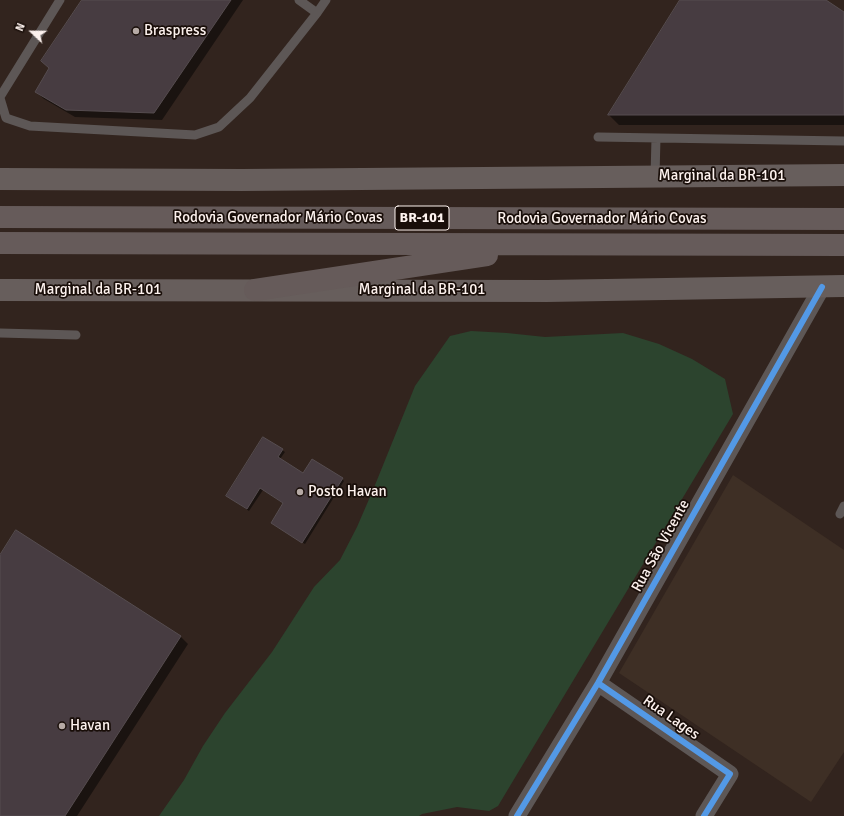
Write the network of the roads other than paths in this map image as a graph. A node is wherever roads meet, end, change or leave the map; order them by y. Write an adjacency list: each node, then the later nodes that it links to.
1 (60, 0): 5 (lane)
2 (299, 0): 4 (lane)
3 (326, 0): 4 (lane)
4 (317, 13): 5 (lane)
5 (0, 98)
6 (598, 137): 7 (lane)
7 (656, 138): 8 (lane); 10 (lane)
8 (844, 141)
9 (844, 175): 10 (highway, Marginal da BR-101)
10 (655, 176): 11 (highway, Marginal da BR-101)
11 (0, 179)
12 (0, 217): 13 (highway, Rodovia Governador Mário Covas / BR-101)
13 (844, 219)
14 (0, 243): 15 (highway, Rodovia Governador Mário Covas / BR-101)
15 (562, 244): 16 (highway, Rodovia Governador Mário Covas / BR-101); 20 (highway)
16 (844, 245)
17 (822, 286): 18 (highway, Marginal da BR-101); 20 (highway, Marginal da BR-101); 23 (street, Rua São Vicente)
18 (844, 286)
19 (0, 290): 20 (highway, Marginal da BR-101)
20 (254, 290)
21 (0, 333): 22 (lane)
22 (76, 335)
23 (598, 683): 24 (street, Rua São Vicente); 25 (street, Rua Lages)
24 (517, 816)
25 (704, 816)

